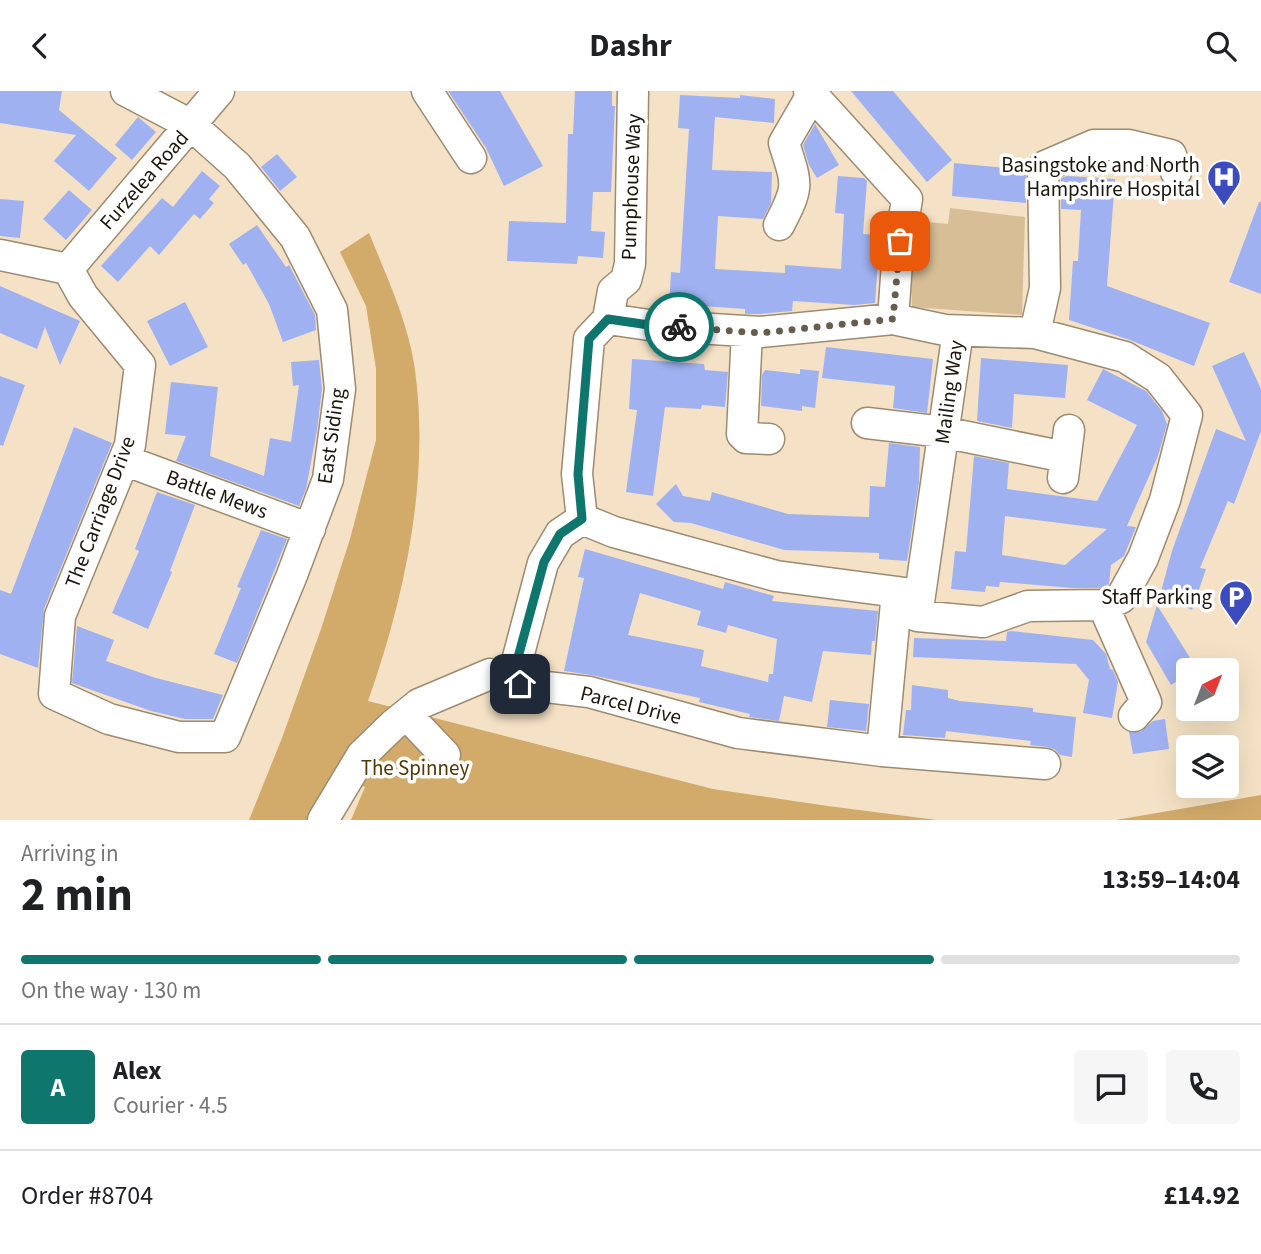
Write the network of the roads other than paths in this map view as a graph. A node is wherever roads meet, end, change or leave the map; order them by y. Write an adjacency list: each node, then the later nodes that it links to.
1 (126, 91): 6 (street, East Siding)
2 (219, 91): 6 (street, Furzelea Road)
3 (427, 91): 7 (street)
4 (633, 91): 12 (street, Pumphouse Way)
5 (811, 92): 9 (street); 13 (street)
6 (191, 125): 11 (street, Furzelea Road); 23 (street, East Siding)
7 (471, 158)
8 (1176, 172): 16 (street)
9 (779, 225)
10 (0, 255): 11 (street)
11 (68, 269): 21 (street, The Carriage Drive)
12 (608, 319): 15 (street, Mailing Way); 22 (street, Pumphouse Way)
13 (893, 319): 14 (street, Mailing Way); 15 (street, Mailing Way)
14 (958, 331): 16 (street); 18 (street, Mailing Way)
15 (747, 332): 19 (street)
16 (1035, 333): 25 (street)
17 (867, 423): 18 (street)
18 (943, 432): 20 (street); 24 (street, Mailing Way)
19 (769, 439)
20 (1066, 455)
21 (124, 460): 23 (street, Battle Mews); 29 (street, The Carriage Drive)
22 (582, 519): 24 (street); 26 (street)
23 (310, 529): 29 (street, East Siding)
24 (911, 601): 25 (street); 30 (street)
25 (1103, 605): 28 (street)
26 (520, 684): 27 (street, Parcel Drive); 30 (street, Parcel Drive)
27 (407, 715): 31 (street); 33 (street)
28 (1134, 716)
29 (225, 737)
30 (882, 751): 32 (street, Parcel Drive)
31 (445, 755)
32 (1045, 764)
33 (323, 820)

